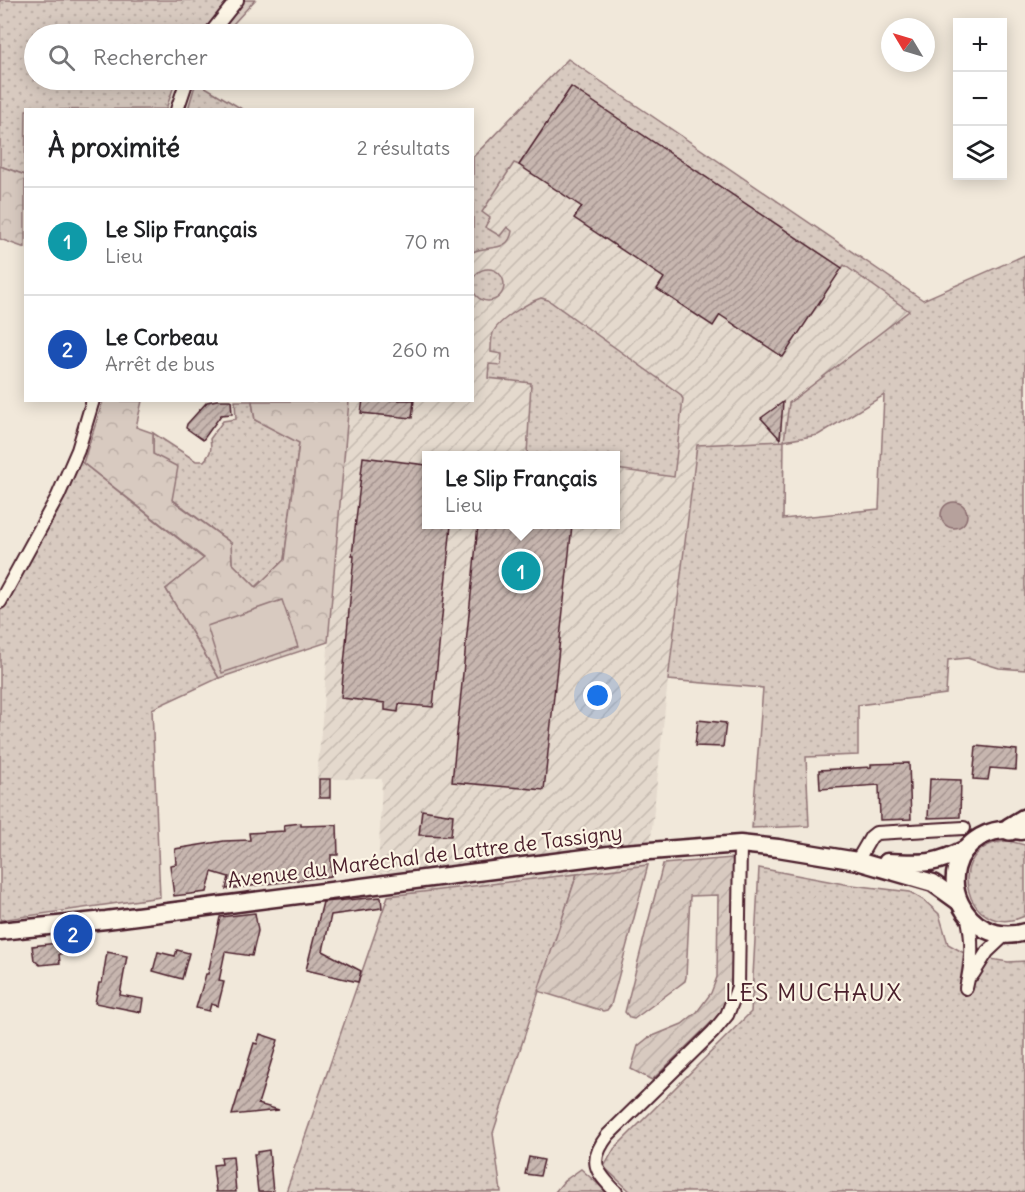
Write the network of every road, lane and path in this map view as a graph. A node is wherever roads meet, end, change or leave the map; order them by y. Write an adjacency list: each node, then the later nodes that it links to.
1 (237, 0): 2 (street)
2 (218, 24)
3 (184, 90): 4 (street)
4 (178, 108)
5 (92, 402): 6 (street)
6 (0, 602)
7 (1020, 827): 10 (main road, Avenue du Maréchal de Lattre de Tassigny)
8 (964, 828): 11 (street)
9 (740, 844): 11 (main road, Avenue du Maréchal de Lattre de Tassigny); 14 (main road, Avenue du Maréchal de Lattre de Tassigny); 17 (street)
10 (967, 848): 11 (main road, Avenue du Maréchal de Lattre de Tassigny); 12 (main road, Avenue du Maréchal de Lattre de Tassigny)
11 (857, 861): 12 (main road, Avenue du Maréchal de Lattre de Tassigny)
12 (958, 901): 13 (main road, Avenue du Maréchal de Lattre de Tassigny)
13 (967, 916): 16 (main road, Avenue du Maréchal de Lattre de Tassigny); 16 (street)
14 (0, 932)
15 (1025, 932): 16 (main road)
16 (1005, 935)
17 (616, 1192)

